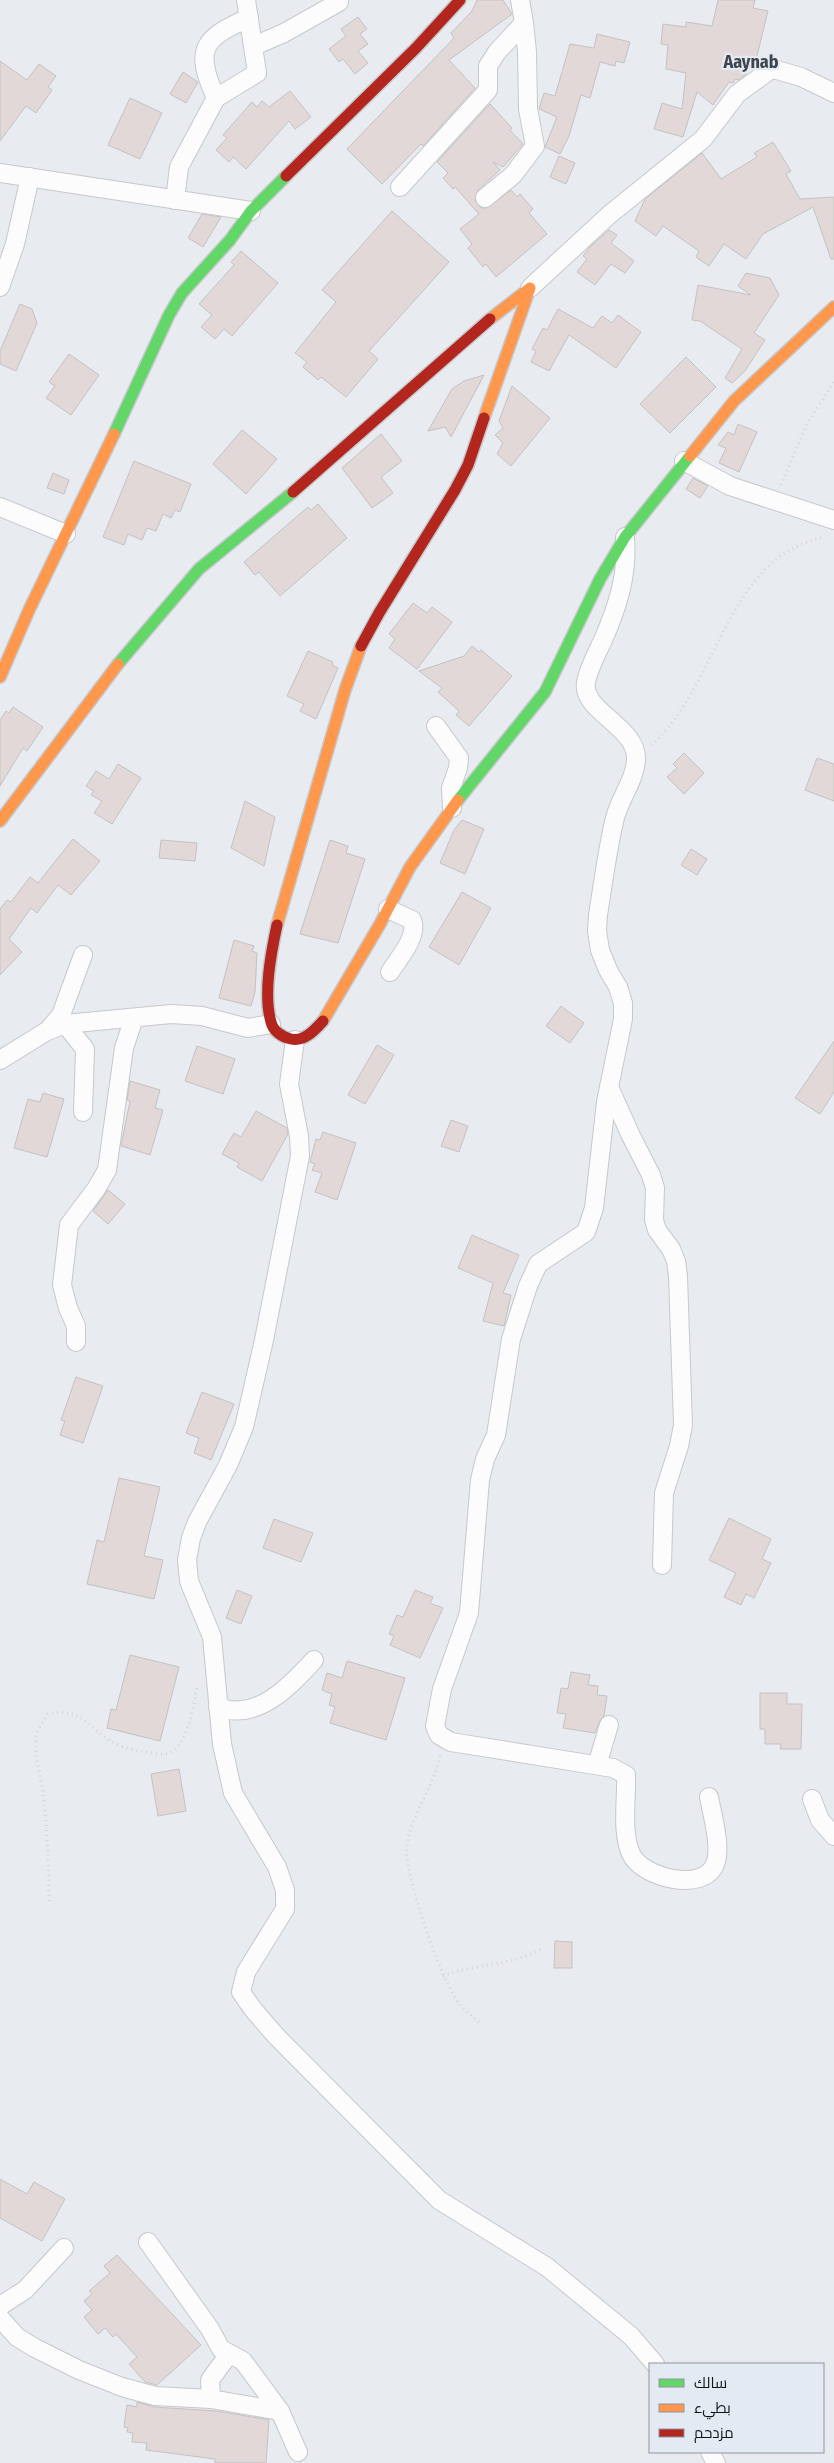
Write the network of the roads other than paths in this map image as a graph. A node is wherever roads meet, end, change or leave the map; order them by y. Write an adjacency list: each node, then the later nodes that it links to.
1 (246, 0): 5 (street)
2 (460, 0): 15 (street)
3 (520, 0): 6 (street)
4 (339, 2): 7 (street)
5 (249, 18): 7 (street); 9 (street)
6 (524, 24): 12 (street); 13 (street)
7 (254, 46): 9 (street)
8 (834, 93): 17 (street)
9 (216, 98): 14 (street)
10 (0, 173): 11 (street)
11 (30, 177): 14 (street); 16 (street)
12 (400, 187)
13 (485, 198)
14 (176, 200): 15 (street)
15 (251, 211): 22 (street)
16 (0, 287)
17 (530, 288): 27 (street); 33 (street)
18 (834, 307): 19 (street)
19 (684, 461): 21 (street); 23 (street)
20 (0, 507): 22 (street)
21 (834, 520)
22 (66, 534): 24 (street)
23 (625, 537): 26 (street); 37 (street)
24 (0, 676)
25 (436, 726): 26 (street)
26 (452, 808): 28 (street)
27 (0, 821)
28 (388, 909): 30 (street); 35 (street)
29 (82, 955): 34 (street)
30 (390, 972)
31 (134, 1018): 32 (street); 33 (street); 39 (street)
32 (65, 1024): 34 (street); 38 (street)
33 (271, 1024): 35 (street)
34 (47, 1031): 36 (street)
35 (295, 1040): 42 (street)
36 (0, 1060)
37 (609, 1087): 40 (street); 44 (street)
38 (82, 1112)
39 (76, 1342)
40 (662, 1565)
41 (314, 1660): 42 (street)
42 (218, 1707): 53 (street)
43 (609, 1725): 44 (street)
44 (597, 1765): 45 (street)
45 (709, 1796)
46 (812, 1799): 47 (street)
47 (834, 1836)
48 (148, 2242): 52 (street)
49 (64, 2248): 50 (street)
50 (0, 2306)
51 (0, 2318): 54 (street)
52 (229, 2354): 54 (street); 55 (street)
53 (654, 2363)
54 (211, 2399): 55 (street)
55 (280, 2411): 56 (street)
56 (298, 2452)

